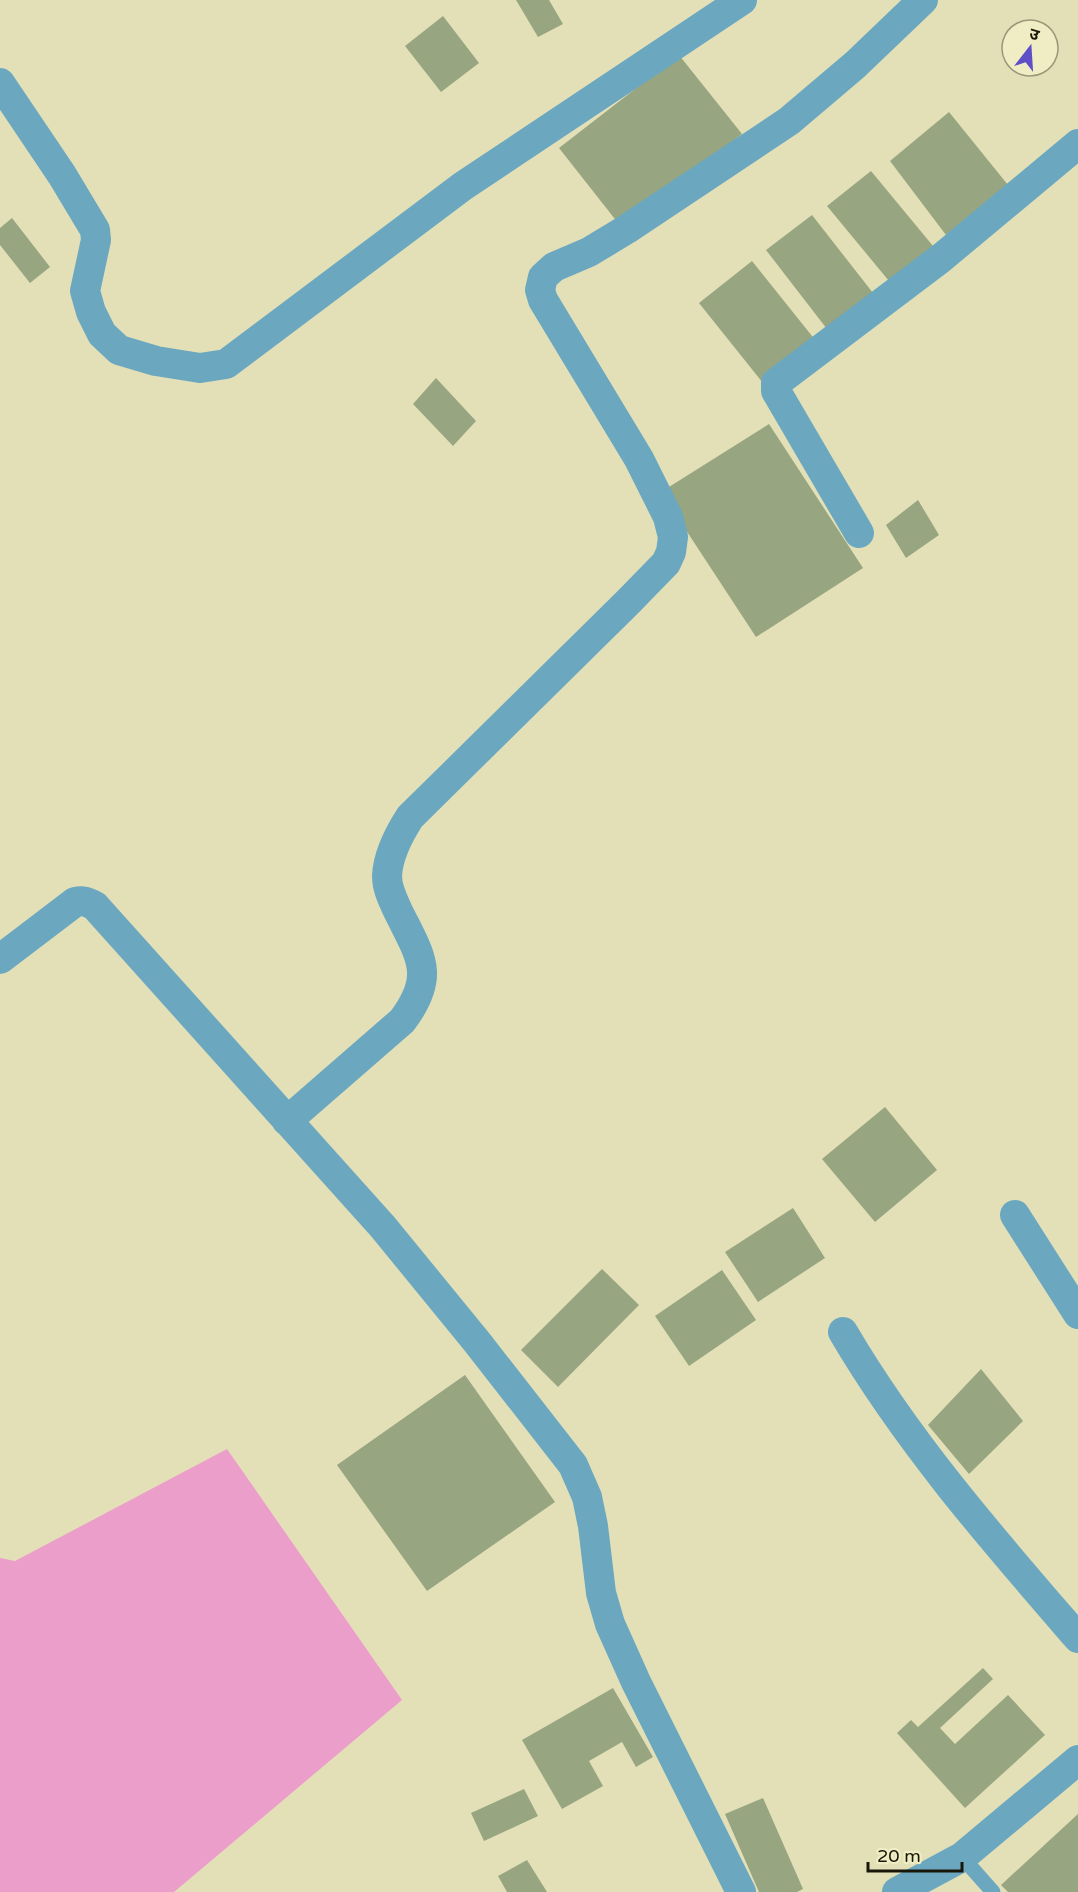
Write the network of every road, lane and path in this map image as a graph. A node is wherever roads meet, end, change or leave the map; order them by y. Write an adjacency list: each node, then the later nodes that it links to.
1 (742, 0): 4 (street)
2 (923, 0): 8 (street)
3 (0, 83): 4 (street)
4 (8, 114)
5 (1078, 144): 6 (street)
6 (859, 533)
7 (0, 959): 8 (street)
8 (287, 1120): 15 (street)
9 (1015, 1215): 10 (street)
10 (1078, 1314)
11 (843, 1332): 12 (street)
12 (1078, 1638)
13 (1078, 1760): 14 (street)
14 (962, 1857): 16 (street); 17 (lane)
15 (741, 1892)
16 (897, 1892)
17 (993, 1892)

